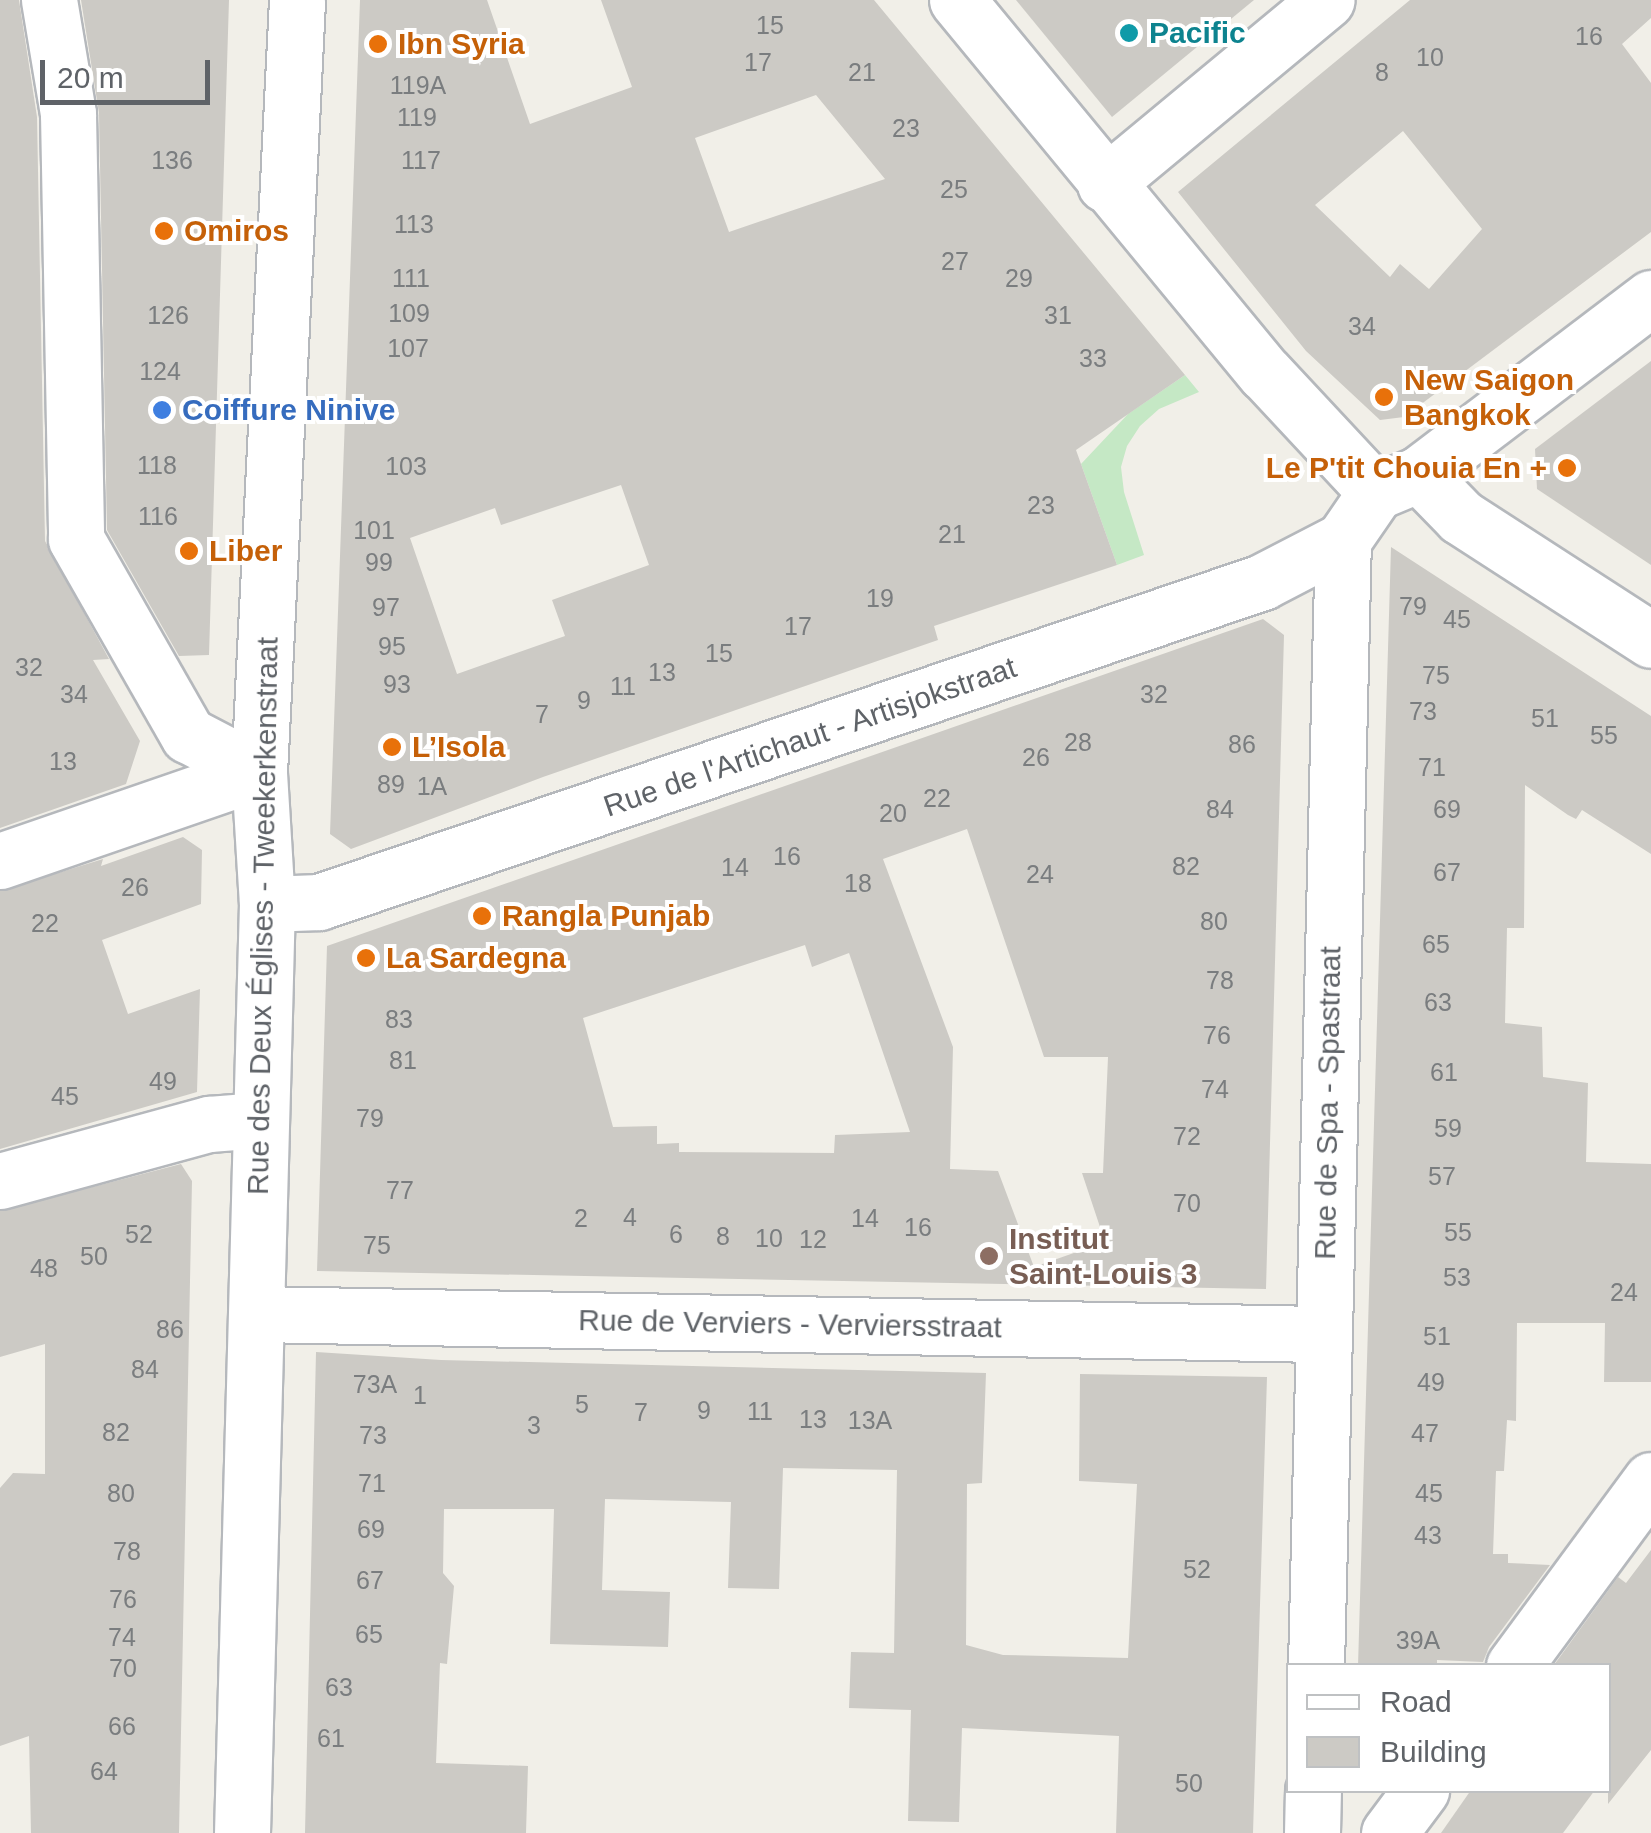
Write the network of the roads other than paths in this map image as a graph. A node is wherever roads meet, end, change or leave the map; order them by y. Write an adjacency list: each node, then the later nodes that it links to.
1 (48, 0): 10 (street)
2 (297, 0): 10 (street, Rue des Deux Églises - Tweekerkenstraat)
3 (957, 0): 5 (street)
4 (1327, 0): 5 (street)
5 (1105, 184): 7 (street)
6 (1651, 298): 7 (street)
7 (1398, 482): 8 (street); 9 (street)
8 (1344, 540): 12 (street, Rue de l'Artichaut - Artisjokstraat); 16 (street, Rue de Spa - Spastraat)
9 (1651, 640)
10 (259, 772): 11 (street); 12 (street, Rue des Deux Églises - Tweekerkenstraat)
11 (0, 861)
12 (267, 904): 13 (street, Rue des Deux Églises - Tweekerkenstraat)
13 (260, 1120): 14 (street); 15 (street, Rue des Deux Églises - Tweekerkenstraat)
14 (0, 1181)
15 (258, 1314): 16 (street, Rue de Verviers - Verviersstraat); 22 (street, Rue des Deux Églises - Tweekerkenstraat)
16 (1323, 1334): 18 (street, Rue de Spa - Spastraat)
17 (1651, 1480): 19 (street)
18 (1316, 1663)
19 (1516, 1663)
20 (1313, 1793): 23 (street)
21 (1419, 1793): 24 (street)
22 (242, 1833)
23 (1312, 1833)
24 (1389, 1833)

